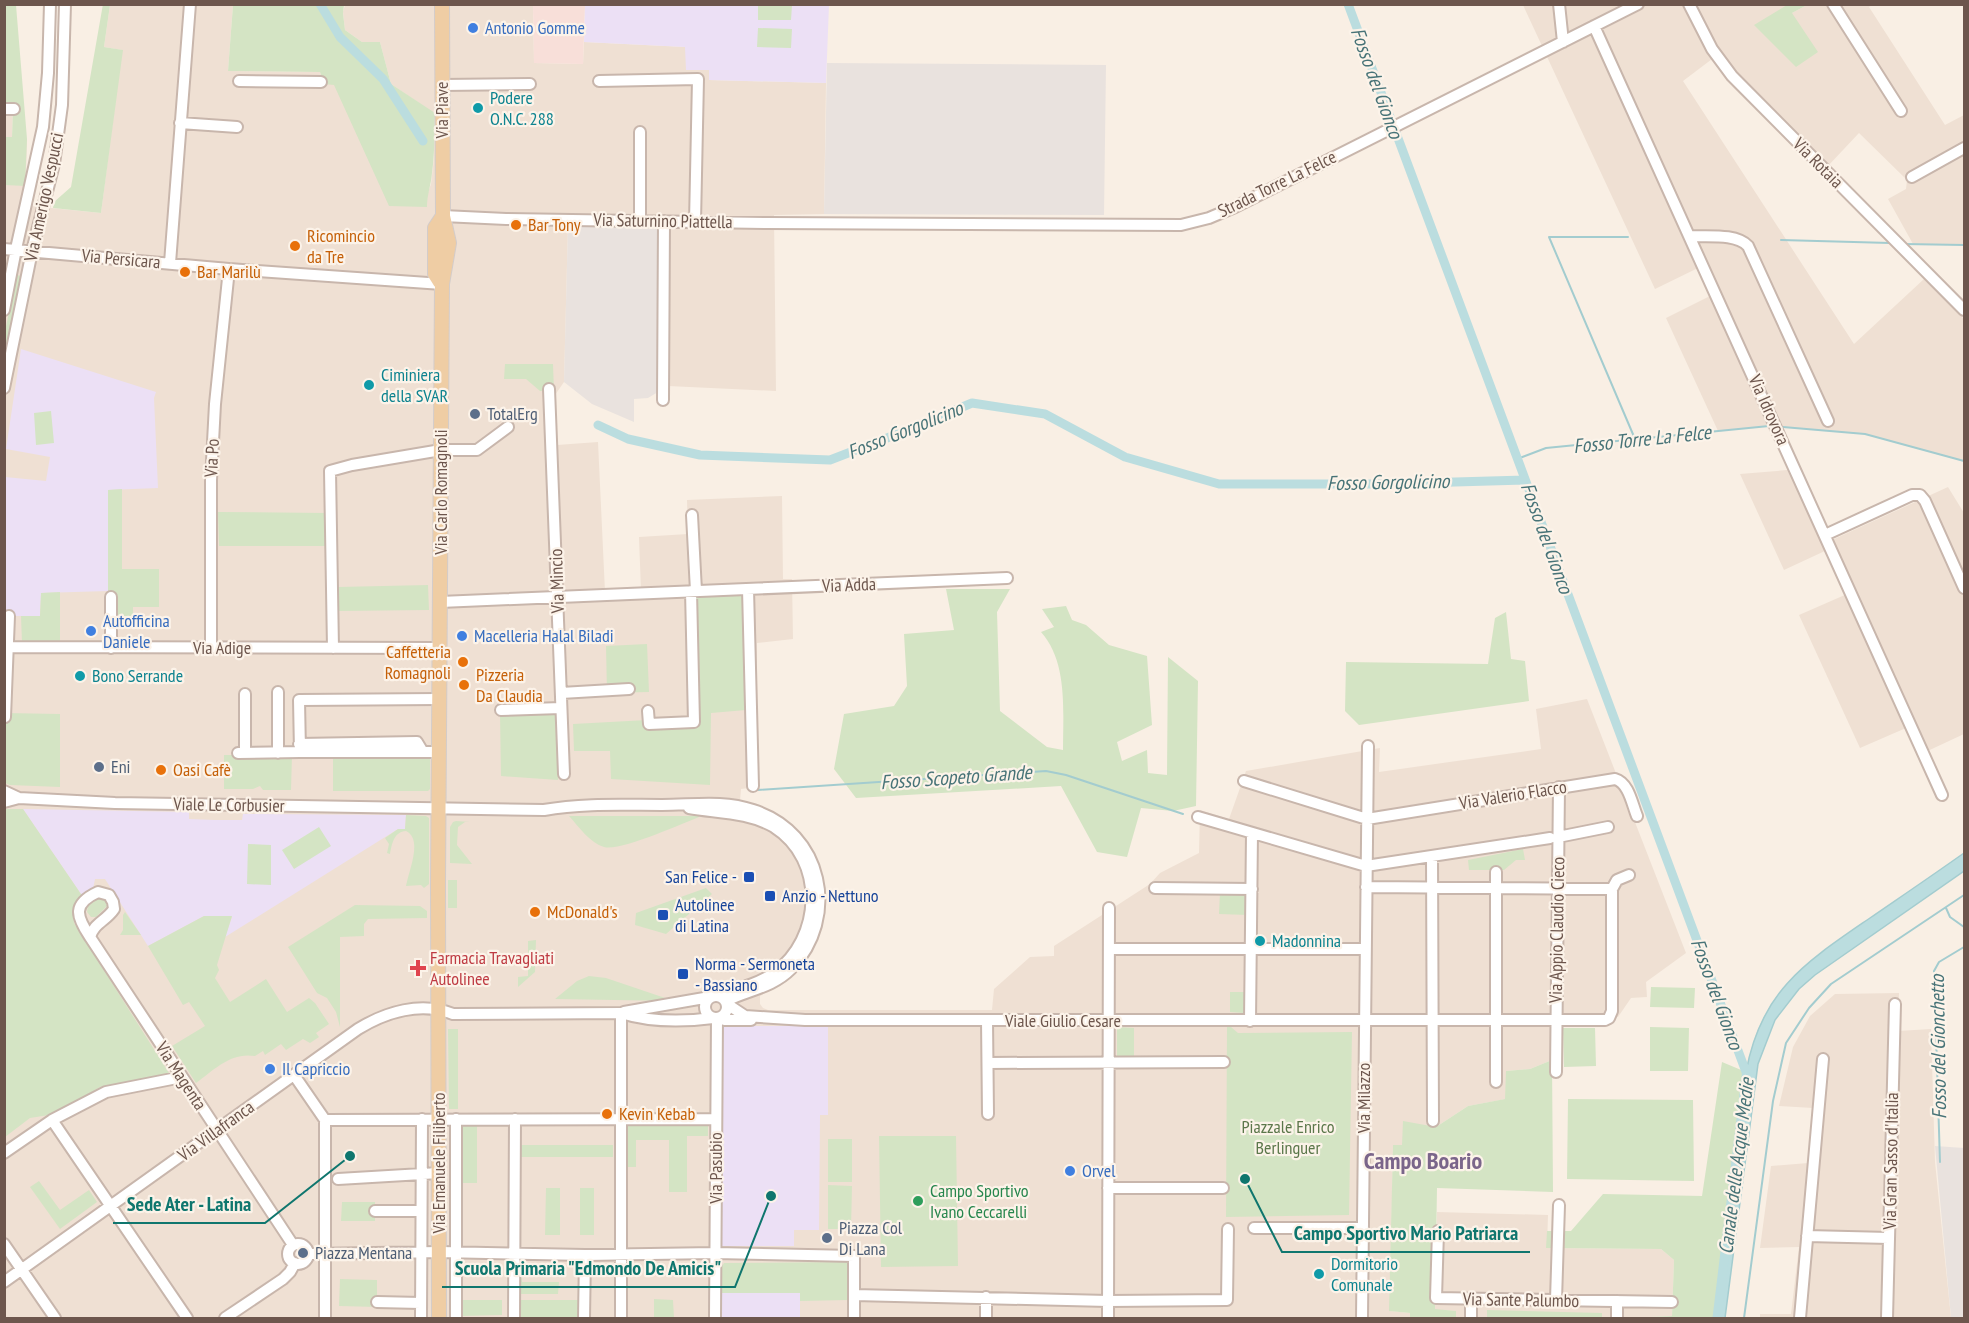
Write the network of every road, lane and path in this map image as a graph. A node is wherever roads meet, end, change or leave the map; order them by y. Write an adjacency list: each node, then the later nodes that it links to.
1 (50, 4): 28 (street, Via Amerigo Vespucci)
2 (65, 4): 29 (street, Via Amerigo Vespucci)
3 (190, 4): 17 (street)
4 (442, 4): 15 (main road, Via Piave)
5 (1559, 4): 10 (street)
6 (1638, 4): 9 (street, Strada Torre La Felce)
7 (1689, 4): 34 (street, Via Rotaia)
8 (1833, 4): 16 (street)
9 (1594, 26): 10 (street, Strada Torre La Felce); 27 (street, Via Idrovora)
10 (1563, 42): 26 (street, Strada Torre La Felce)
11 (239, 81): 13 (street)
12 (599, 81): 25 (street)
13 (321, 82)
14 (530, 84): 15 (street)
15 (442, 86): 22 (main road, Via Piave)
16 (1901, 111)
17 (180, 123): 18 (street); 30 (street)
18 (237, 127)
19 (640, 132): 23 (street)
20 (1965, 148): 21 (street)
21 (1912, 177)
22 (443, 216): 23 (street, Via Saturnino Piattella); 32 (main road, Via Piave)
23 (640, 221): 24 (street, Via Saturnino Piattella)
24 (664, 221): 25 (street, Via Saturnino Piattella); 37 (street)
25 (695, 222): 26 (street, Via Saturnino Piattella)
26 (812, 222)
27 (1690, 237): 38 (street); 42 (street, Via Idrovora)
28 (8, 248): 29 (street, Via Persicara); 33 (street, Via Amerigo Vespucci)
29 (32, 251): 30 (street, Via Persicara); 35 (street, Via Amerigo Vespucci)
30 (170, 263): 31 (street, Via Persicara)
31 (228, 269): 32 (street, Via Persicara); 53 (street, Via Po)
32 (442, 284): 40 (main road, Via Carlo Romagnoli)
33 (4, 310)
34 (1965, 310)
35 (4, 388)
36 (549, 389): 48 (street, Via Mincio)
37 (663, 400)
38 (1828, 421)
39 (508, 427): 40 (street)
40 (441, 450): 49 (main road, Via Carlo Romagnoli); 54 (street)
41 (692, 515): 46 (street)
42 (1825, 535): 44 (street); 74 (street, Via Idrovora)
43 (1007, 578): 45 (street, Via Adda)
44 (1965, 588)
45 (748, 589): 46 (street, Via Adda); 71 (street)
46 (693, 591): 48 (street, Via Adda); 63 (street)
47 (111, 597): 52 (street)
48 (557, 597): 49 (street, Via Adda); 58 (street, Via Mincio)
49 (440, 602): 55 (main road, Via Carlo Romagnoli)
50 (9, 616): 51 (street)
51 (6, 647): 52 (street, Via Adige); 64 (street)
52 (111, 648): 53 (street, Via Adige)
53 (211, 648): 54 (street, Via Adige)
54 (333, 648): 55 (street, Via Adige)
55 (440, 648): 60 (main road, Via Carlo Romagnoli)
56 (629, 688): 58 (street)
57 (278, 692): 68 (street)
58 (561, 693): 61 (street, Via Mincio)
59 (245, 694): 68 (street)
60 (440, 699): 66 (street); 67 (main road, Via Carlo Romagnoli)
61 (561, 708): 62 (street); 69 (street, Via Mincio)
62 (501, 710)
63 (648, 711)
64 (5, 717)
65 (1368, 746): 81 (street, Via Milazzo)
66 (299, 748): 67 (street); 68 (street)
67 (439, 752): 78 (main road, Via Carlo Romagnoli)
68 (278, 753)
69 (564, 774)
70 (1244, 781): 81 (street)
71 (753, 786)
72 (1559, 787): 79 (street, Via Valerio Flacco); 81 (street, Via Valerio Flacco); 84 (street, Via Appio Claudio Cieco)
73 (4, 791): 75 (street, Viale Le Corbusier)
74 (1942, 795)
75 (19, 798): 76 (street, Viale Le Corbusier); 78 (street, Viale Le Corbusier)
76 (4, 802)
77 (677, 805): 78 (street, Viale Le Corbusier); 101 (street, Viale Giulio Cesare); 102 (street)
78 (439, 809): 104 (main road, Via Carlo Romagnoli)
79 (1637, 816)
80 (1198, 817): 83 (street)
81 (1367, 819): 86 (street, Via Milazzo)
82 (1608, 827): 84 (street)
83 (1252, 833): 86 (street); 93 (street)
84 (1554, 838): 85 (street); 94 (street, Via Appio Claudio Cieco)
85 (1432, 856): 86 (street); 91 (street)
86 (1366, 866): 89 (street, Via Milazzo)
87 (1496, 872): 92 (street)
88 (1629, 875): 95 (street)
89 (1366, 887): 91 (street); 100 (street, Via Milazzo)
90 (1155, 888): 93 (street)
91 (1432, 888): 92 (street); 112 (street)
92 (1496, 888): 94 (street); 113 (street)
93 (1252, 889): 99 (street)
94 (1558, 889): 95 (street); 114 (street, Via Appio Claudio Cieco)
95 (1612, 889): 114 (street, Viale Giulio Cesare)
96 (1109, 908): 98 (street)
97 (90, 937): 121 (street, Via Magenta)
98 (1108, 949): 99 (street); 109 (street)
99 (1251, 949): 100 (street); 110 (street)
100 (1365, 949): 111 (street, Via Milazzo)
101 (712, 996): 102 (street); 105 (street, Viale Giulio Cesare); 107 (street)
102 (727, 1003): 106 (street, Viale Giulio Cesare); 107 (street)
103 (1894, 1004): 149 (street, Via Gran Sasso d'Italia)
104 (438, 1008): 105 (street, Viale Giulio Cesare); 120 (street, Via Villafranca); 125 (main road, Via Emanuele Filiberto)
105 (621, 1013): 107 (street, Viale Giulio Cesare); 131 (street)
106 (763, 1017): 107 (street, Viale Giulio Cesare); 108 (street, Viale Giulio Cesare)
107 (716, 1018): 128 (street, Via Pasubio)
108 (987, 1020): 109 (street, Viale Giulio Cesare); 118 (street)
109 (1108, 1021): 110 (street, Viale Giulio Cesare); 116 (street)
110 (1250, 1021): 111 (street, Viale Giulio Cesare)
111 (1364, 1021): 112 (street, Viale Giulio Cesare); 146 (street, Via Milazzo)
112 (1433, 1021): 113 (street, Viale Giulio Cesare); 132 (street)
113 (1496, 1021): 114 (street, Viale Giulio Cesare); 122 (street)
114 (1556, 1021): 119 (street, Via Appio Claudio Cieco)
115 (1823, 1059): 148 (street)
116 (1108, 1062): 117 (street); 118 (street); 138 (street)
117 (1224, 1062)
118 (988, 1063): 123 (street)
119 (1556, 1072)
120 (294, 1075): 130 (street); 133 (street, Via Villafranca)
121 (182, 1077): 129 (street); 133 (street, Via Magenta)
122 (1496, 1082)
123 (988, 1114)
124 (422, 1119): 125 (street); 130 (street); 136 (street, Via Emanuele Filiberto)
125 (439, 1119): 126 (street); 135 (main road, Via Emanuele Filiberto)
126 (456, 1119): 127 (street); 154 (street, Via Emanuele Filiberto)
127 (515, 1119): 131 (street); 158 (street)
128 (716, 1119): 131 (street); 156 (street, Via Pasubio)
129 (52, 1120): 134 (street); 141 (street)
130 (325, 1120): 155 (street)
131 (622, 1120): 160 (street)
132 (1433, 1121)
133 (218, 1131): 141 (street, Via Villafranca); 151 (street, Via Magenta)
134 (4, 1153)
135 (440, 1173): 136 (street); 153 (main road, Via Emanuele Filiberto)
136 (422, 1174): 137 (street); 143 (street, Via Emanuele Filiberto)
137 (338, 1179)
138 (1108, 1188): 139 (street); 168 (street)
139 (1223, 1188)
140 (1559, 1205): 167 (street)
141 (111, 1206): 162 (street, Via Villafranca); 174 (street)
142 (375, 1211): 143 (street)
143 (421, 1211): 152 (street, Via Emanuele Filiberto)
144 (1228, 1228): 168 (street)
145 (1254, 1228): 146 (street)
146 (1363, 1228): 187 (street, Via Milazzo)
147 (1438, 1231): 166 (street, Via Sante Palumbo)
148 (1807, 1236): 149 (street); 190 (street)
149 (1889, 1238): 191 (street, Via Gran Sasso d'Italia)
150 (4, 1244): 162 (street)
151 (293, 1245): 157 (street); 161 (street)
152 (421, 1252): 153 (street); 155 (street); 172 (street, Via Emanuele Filiberto)
153 (440, 1252): 154 (street); 178 (main road, Via Emanuele Filiberto)
154 (456, 1252): 158 (street); 179 (street, Via Emanuele Filiberto)
155 (325, 1253): 157 (street); 176 (street)
156 (715, 1253): 160 (street); 164 (street); 183 (street, Via Pasubio)
157 (308, 1254): 161 (street)
158 (515, 1254): 159 (street); 180 (street)
159 (585, 1255): 160 (street); 181 (street)
160 (622, 1255): 182 (street)
161 (295, 1263): 175 (street)
162 (21, 1270): 163 (street, Via Villafranca); 173 (street)
163 (4, 1282)
164 (854, 1295): 165 (street); 184 (street)
165 (986, 1297): 168 (street); 185 (street)
166 (1471, 1299): 167 (street, Via Sante Palumbo); 188 (street)
167 (1557, 1300): 169 (street, Via Sante Palumbo)
168 (1108, 1301): 186 (street)
169 (1617, 1301): 171 (street, Via Sante Palumbo); 189 (street)
170 (377, 1302): 172 (street)
171 (1672, 1302)
172 (421, 1303): 177 (street, Via Emanuele Filiberto)
173 (55, 1318)
174 (187, 1318)
175 (225, 1318)
176 (325, 1318)
177 (421, 1318)
178 (439, 1318)
179 (456, 1318)
180 (514, 1318)
181 (584, 1318)
182 (621, 1318)
183 (715, 1318)
184 (854, 1318)
185 (986, 1318)
186 (1108, 1318)
187 (1362, 1318)
188 (1470, 1318)
189 (1617, 1318)
190 (1800, 1318)
191 (1887, 1318)

